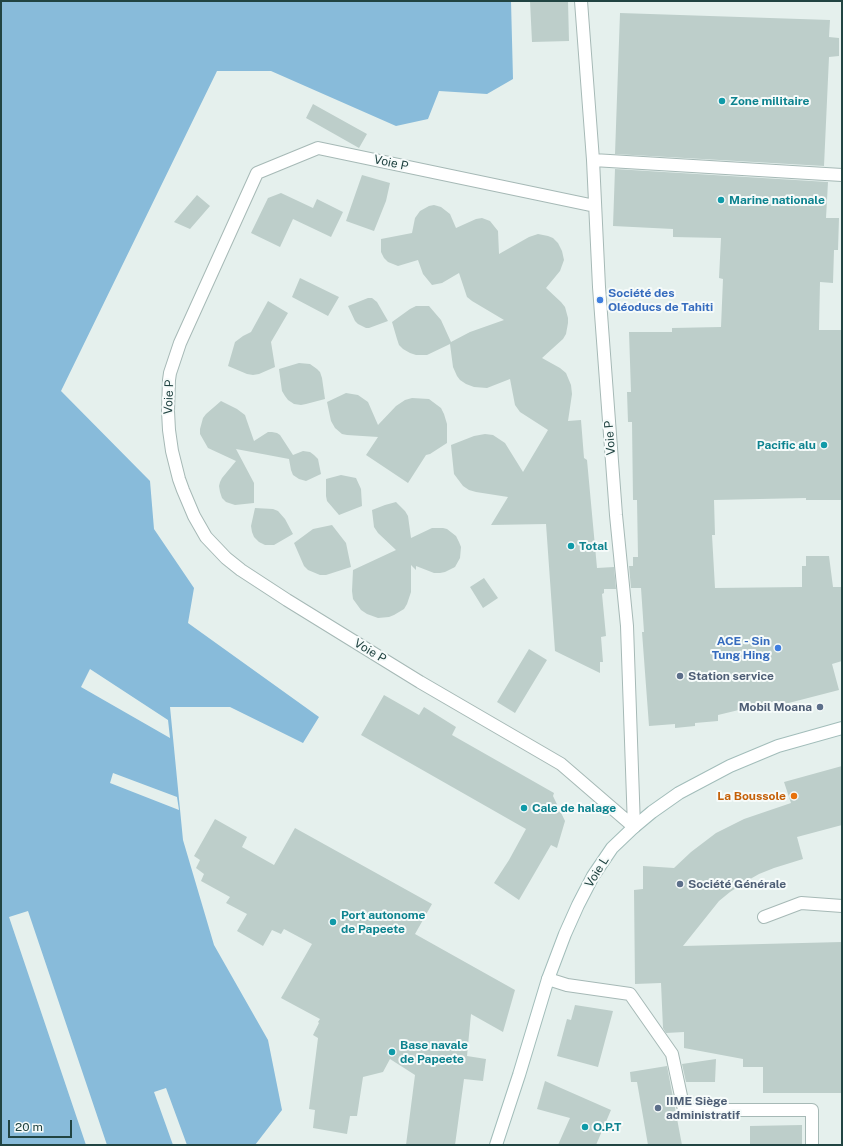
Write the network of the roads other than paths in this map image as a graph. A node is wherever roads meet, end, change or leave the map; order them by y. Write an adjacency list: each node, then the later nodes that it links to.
1 (581, 1): 2 (street)
2 (593, 160): 3 (street); 4 (street)
3 (842, 175)
4 (595, 206): 6 (street, Voie P); 6 (street, Voie P)
5 (842, 728): 6 (street, Voie L)
6 (634, 827): 9 (street, Voie L)
7 (842, 906): 8 (street)
8 (764, 917)
9 (548, 980): 10 (street, Voie L); 11 (street)
10 (496, 1145)
11 (812, 1145)

